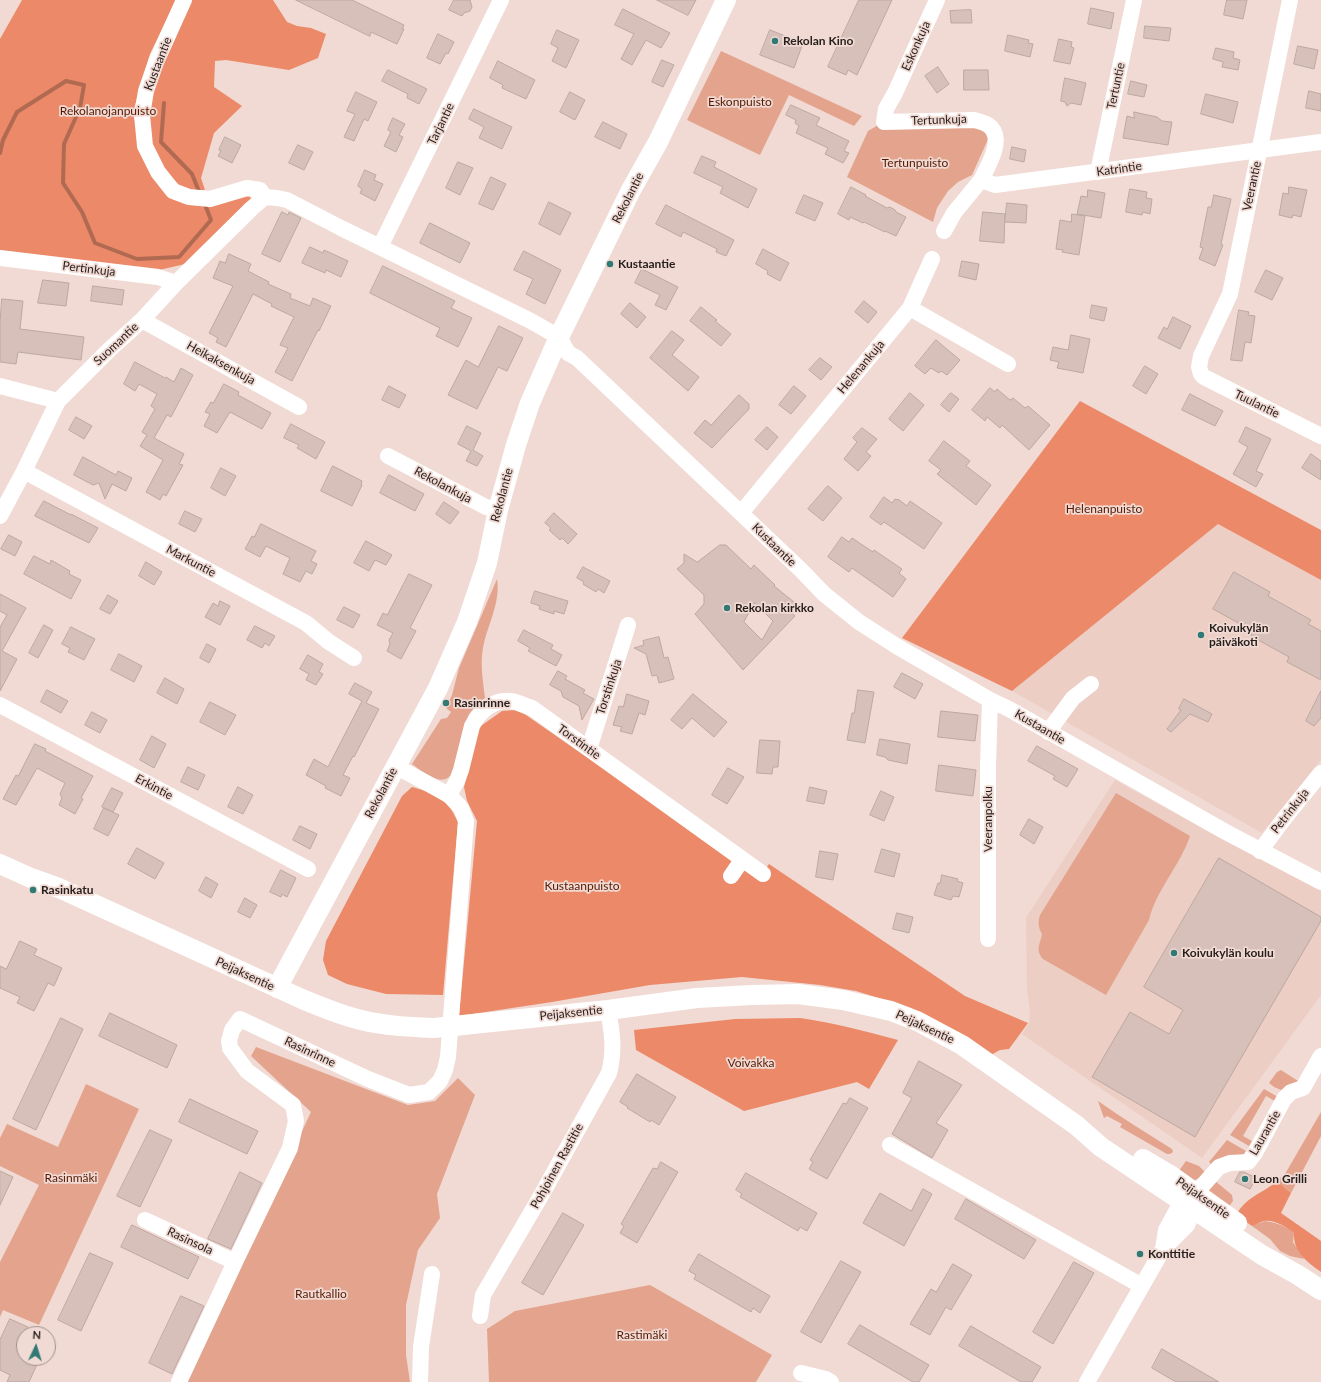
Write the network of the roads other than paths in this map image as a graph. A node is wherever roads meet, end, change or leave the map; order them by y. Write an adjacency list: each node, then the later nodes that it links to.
1 (184, 0): 12 (street, Kustaantie)
2 (501, 0): 14 (street, Tarjantie)
3 (726, 0): 20 (main road, Rekolantie)
4 (937, 0): 7 (street, Eskonkuja)
5 (1134, 0): 10 (street, Tertuntie)
6 (1290, 0): 9 (street, Veerantie)
7 (895, 93): 11 (street, Tertunkuja)
8 (1321, 142): 9 (street, Katrintie)
9 (1260, 150): 10 (street, Katrintie); 22 (street, Veerantie)
10 (1098, 172): 11 (street, Katrintie)
11 (981, 180): 13 (street)
12 (265, 198): 14 (street, Kustaantie); 17 (street, Suomantie)
13 (944, 231)
14 (380, 247): 20 (street, Kustaantie)
15 (0, 258): 17 (street, Pertinkuja)
16 (932, 259): 18 (street)
17 (176, 283): 19 (street, Suomantie)
18 (910, 308): 21 (street); 30 (street, Helenankuja)
19 (142, 320): 24 (street, Suomantie); 25 (street, Heikaksenkuja)
20 (559, 337): 29 (main road, Rekolantie); 30 (street, Kustaantie)
21 (1008, 364)
22 (1199, 367): 26 (street, Tuulantie)
23 (0, 386): 24 (street)
24 (58, 401): 28 (street, Suomantie)
25 (299, 407)
26 (1321, 436)
27 (388, 456): 29 (street, Rekolankuja)
28 (24, 471): 31 (street, Suomantie); 33 (street, Markuntie)
29 (498, 510): 39 (main road, Rekolantie)
30 (741, 513): 35 (street, Kustaantie)
31 (0, 516)
32 (628, 625): 38 (street, Torstinkuja)
33 (354, 658)
34 (1091, 684): 37 (street)
35 (990, 700): 37 (street, Kustaantie); 51 (street, Veeranpolku)
36 (0, 705): 46 (street, Erkintie)
37 (1048, 732): 43 (street, Kustaantie)
38 (589, 749): 41 (street, Torstintie); 44 (street, Torstintie)
39 (395, 766): 41 (street, Rasinrinne); 52 (main road, Rekolantie)
40 (1321, 773): 43 (street, Petrinkuja)
41 (449, 795): 58 (street, Rasinrinne)
42 (0, 850): 50 (main road, Peijaksentie)
43 (1260, 851): 49 (street, Kustaantie)
44 (742, 860): 47 (street, Torstintie); 48 (street)
45 (0, 864): 50 (main road, Peijaksentie)
46 (308, 869)
47 (763, 874)
48 (731, 876)
49 (1321, 882)
50 (59, 888): 52 (main road, Peijaksentie)
51 (988, 939)
52 (277, 988): 53 (main road, Peijaksentie)
53 (608, 1010): 56 (main road, Peijaksentie); 62 (street, Pohjoinen Rastitie)
54 (1321, 1056): 56 (street, Laurantie)
55 (890, 1145): 60 (street)
56 (1191, 1202): 60 (street, Laurantie); 61 (main road, Peijaksentie)
57 (145, 1220): 58 (street, Rasinsola)
58 (235, 1262): 64 (street, Rasinrinne)
59 (432, 1274): 65 (street)
60 (1142, 1286): 67 (street, Laurantie)
61 (1321, 1290)
62 (480, 1316)
63 (800, 1373): 66 (street)
64 (179, 1382)
65 (420, 1382)
66 (831, 1382)
67 (1087, 1382)

